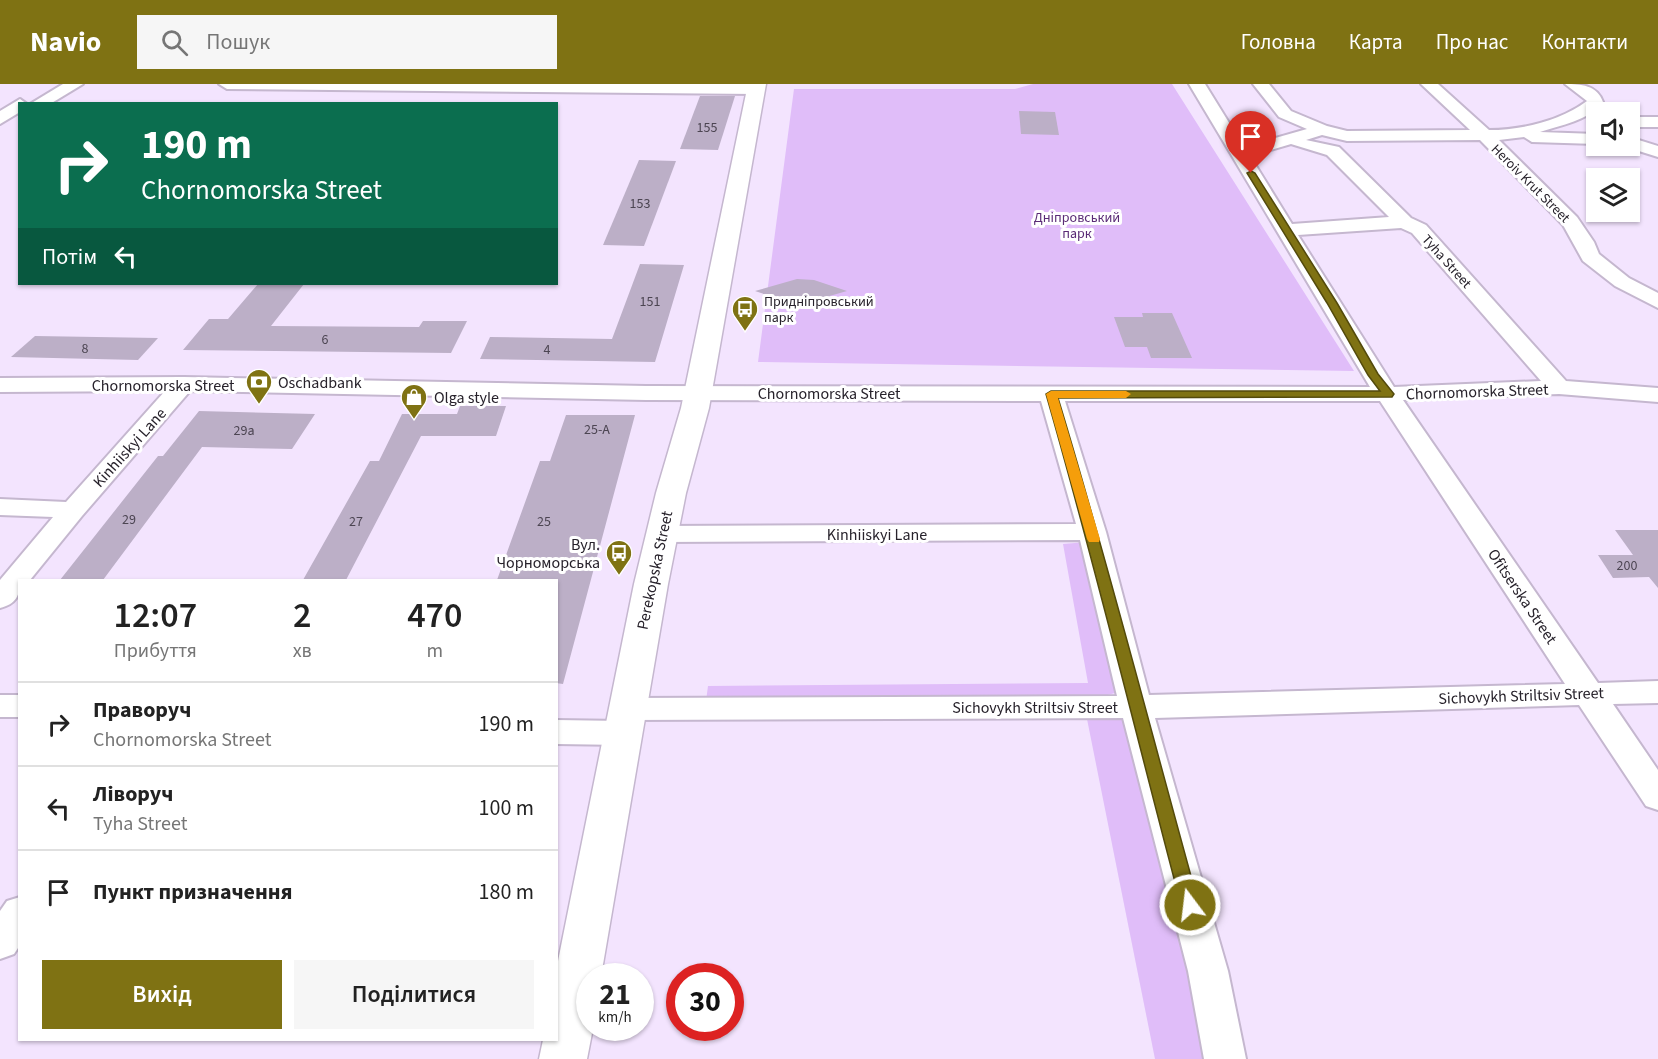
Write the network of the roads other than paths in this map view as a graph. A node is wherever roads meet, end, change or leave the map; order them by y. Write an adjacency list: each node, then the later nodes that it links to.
1 (46, 84): 9 (street)
2 (75, 84): 10 (street)
3 (227, 84): 8 (street)
4 (1197, 84): 23 (street)
5 (1261, 84): 16 (street)
6 (1429, 84): 18 (street, Heroiv Krut Street)
7 (1573, 84): 17 (street)
8 (757, 87): 30 (main road, Perekopska Street)
9 (23, 102)
10 (41, 102)
11 (18, 106): 13 (street)
12 (18, 113): 13 (street)
13 (0, 121)
14 (1640, 122): 15 (street)
15 (1658, 122)
16 (1322, 130): 18 (street); 20 (street)
17 (1515, 135): 18 (street); 19 (street)
18 (1485, 136): 26 (street, Heroiv Krut Street)
19 (1586, 139)
20 (1290, 141): 23 (street); 24 (street, Tyha Street)
21 (1640, 146): 22 (street)
22 (1658, 152)
23 (1239, 154): 25 (street)
24 (1404, 222): 25 (street); 28 (street, Tyha Street)
25 (1286, 230): 32 (street)
26 (1658, 302)
27 (184, 384): 29 (street, Chornomorska Street); 30 (street, Chornomorska Street); 35 (street, Kinhiiskyi Lane)
28 (1559, 387): 32 (street, Chornomorska Street); 33 (street, Chornomorska Street)
29 (3, 388)
30 (698, 393): 31 (street, Chornomorska Street); 37 (main road, Perekopska Street)
31 (1051, 394): 32 (street, Chornomorska Street); 36 (street)
32 (1388, 394): 40 (street, Ofitserska Street)
33 (1658, 395)
34 (0, 507): 35 (street)
35 (73, 510): 38 (street, Kinhiiskyi Lane)
36 (1092, 532): 37 (street, Kinhiiskyi Lane); 43 (street)
37 (661, 534): 44 (main road, Perekopska Street)
38 (0, 599)
39 (1658, 692): 40 (street, Sichovykh Striltsiv Street)
40 (1587, 693): 43 (street, Sichovykh Striltsiv Street); 46 (street, Ofitserska Street)
41 (0, 706): 42 (street)
42 (18, 706)
43 (1136, 707): 44 (street, Sichovykh Striltsiv Street); 52 (street)
44 (625, 721): 45 (street, Sichovykh Striltsiv Street); 50 (main road, Perekopska Street)
45 (558, 732)
46 (1658, 797)
47 (18, 915): 48 (street)
48 (0, 944): 49 (street)
49 (18, 945)
50 (571, 948): 51 (main road, Perekopska Street)
51 (563, 1059)
52 (1225, 1059)

